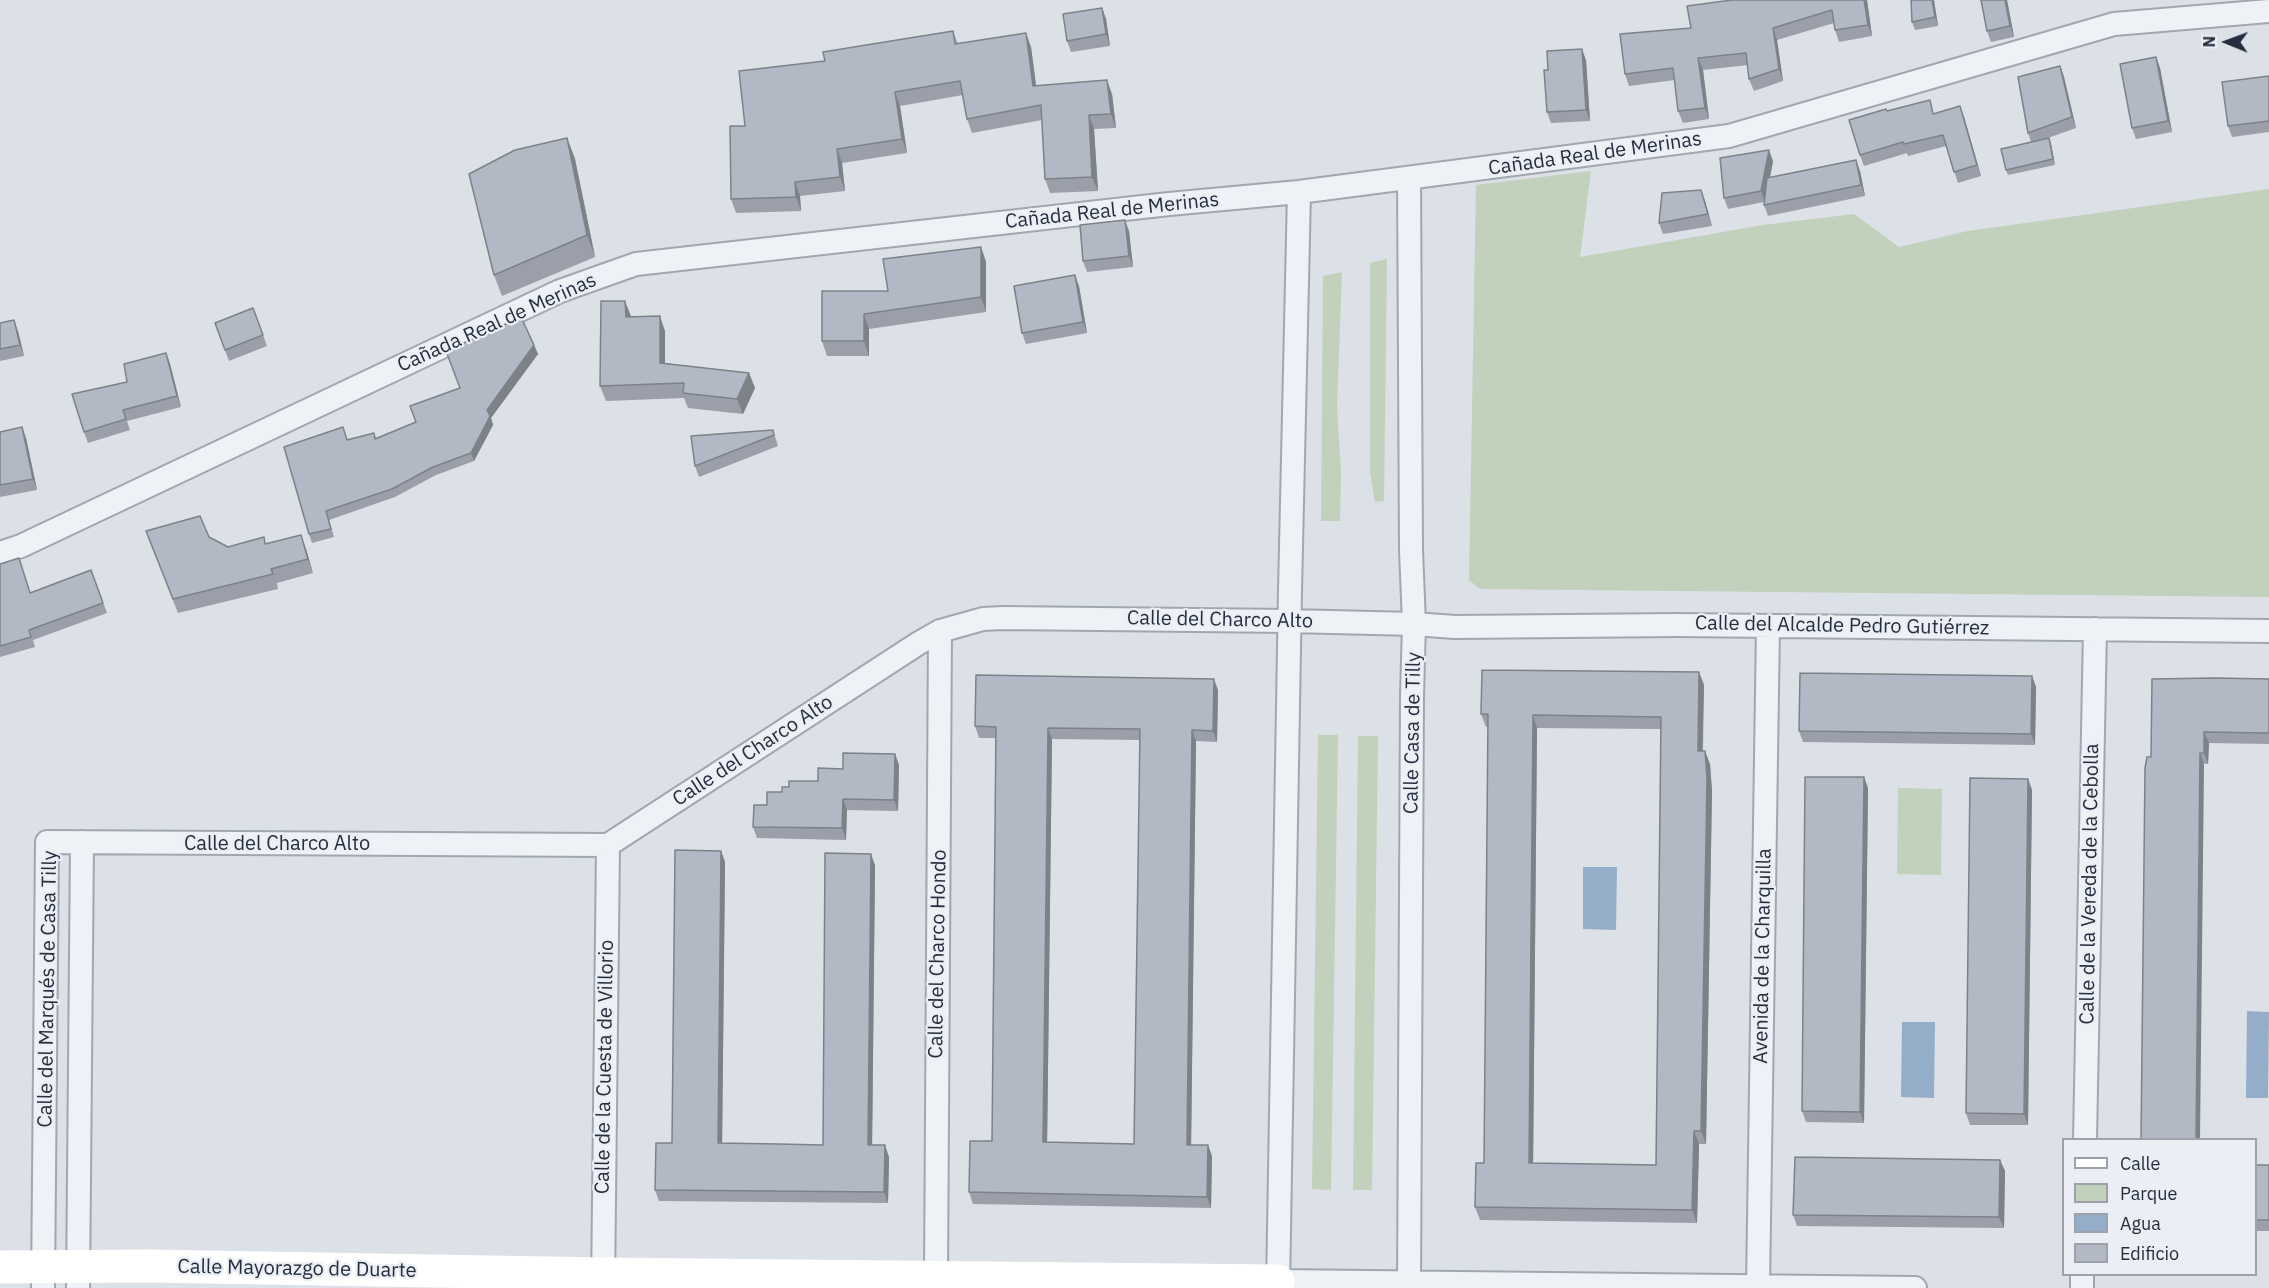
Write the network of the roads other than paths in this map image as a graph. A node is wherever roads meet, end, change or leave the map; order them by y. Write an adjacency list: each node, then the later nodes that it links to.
1 (2269, 11): 2 (street, Cañada Real de Merinas)
2 (1409, 177): 3 (street, Cañada Real de Merinas); 6 (street, Calle Casa de Tilly)
3 (1299, 192): 4 (street, Cañada Real de Merinas); 5 (street)
4 (0, 553)
5 (1290, 621): 6 (street, Calle del Charco Alto); 9 (street, Calle del Charco Alto); 19 (street)
6 (1414, 624): 7 (street, Calle del Alcalde Pedro Gutiérrez); 20 (street, Calle Casa de Tilly)
7 (1768, 626): 8 (street, Calle del Alcalde Pedro Gutiérrez); 21 (street, Avenida de la Charquilla)
8 (2095, 629): 10 (street, Calle del Alcalde Pedro Gutiérrez); 13 (street, Calle de la Vereda de la Cebolla)
9 (940, 631): 12 (street, Calle del Charco Alto); 17 (street, Calle del Charco Hondo)
10 (2269, 631)
11 (82, 842): 12 (street, Calle del Charco Alto); 15 (street, Calle del Marqués de Casa Tilly); 16 (street, Calle del Marqués de Casa Tilly)
12 (608, 845): 18 (street, Calle de la Cuesta de Villorio)
13 (2085, 1138)
14 (0, 1267): 15 (street, Calle Mayorazgo de Duarte)
15 (43, 1277): 16 (street, Calle Mayorazgo de Duarte)
16 (78, 1277): 18 (street, Calle Mayorazgo de Duarte)
17 (936, 1277): 18 (street, Calle Mayorazgo de Duarte); 19 (street, Calle Mayorazgo de Duarte)
18 (603, 1281)
19 (1278, 1284): 20 (street)
20 (1409, 1286): 21 (street)
21 (1758, 1286): 22 (street)
22 (1915, 1288)

